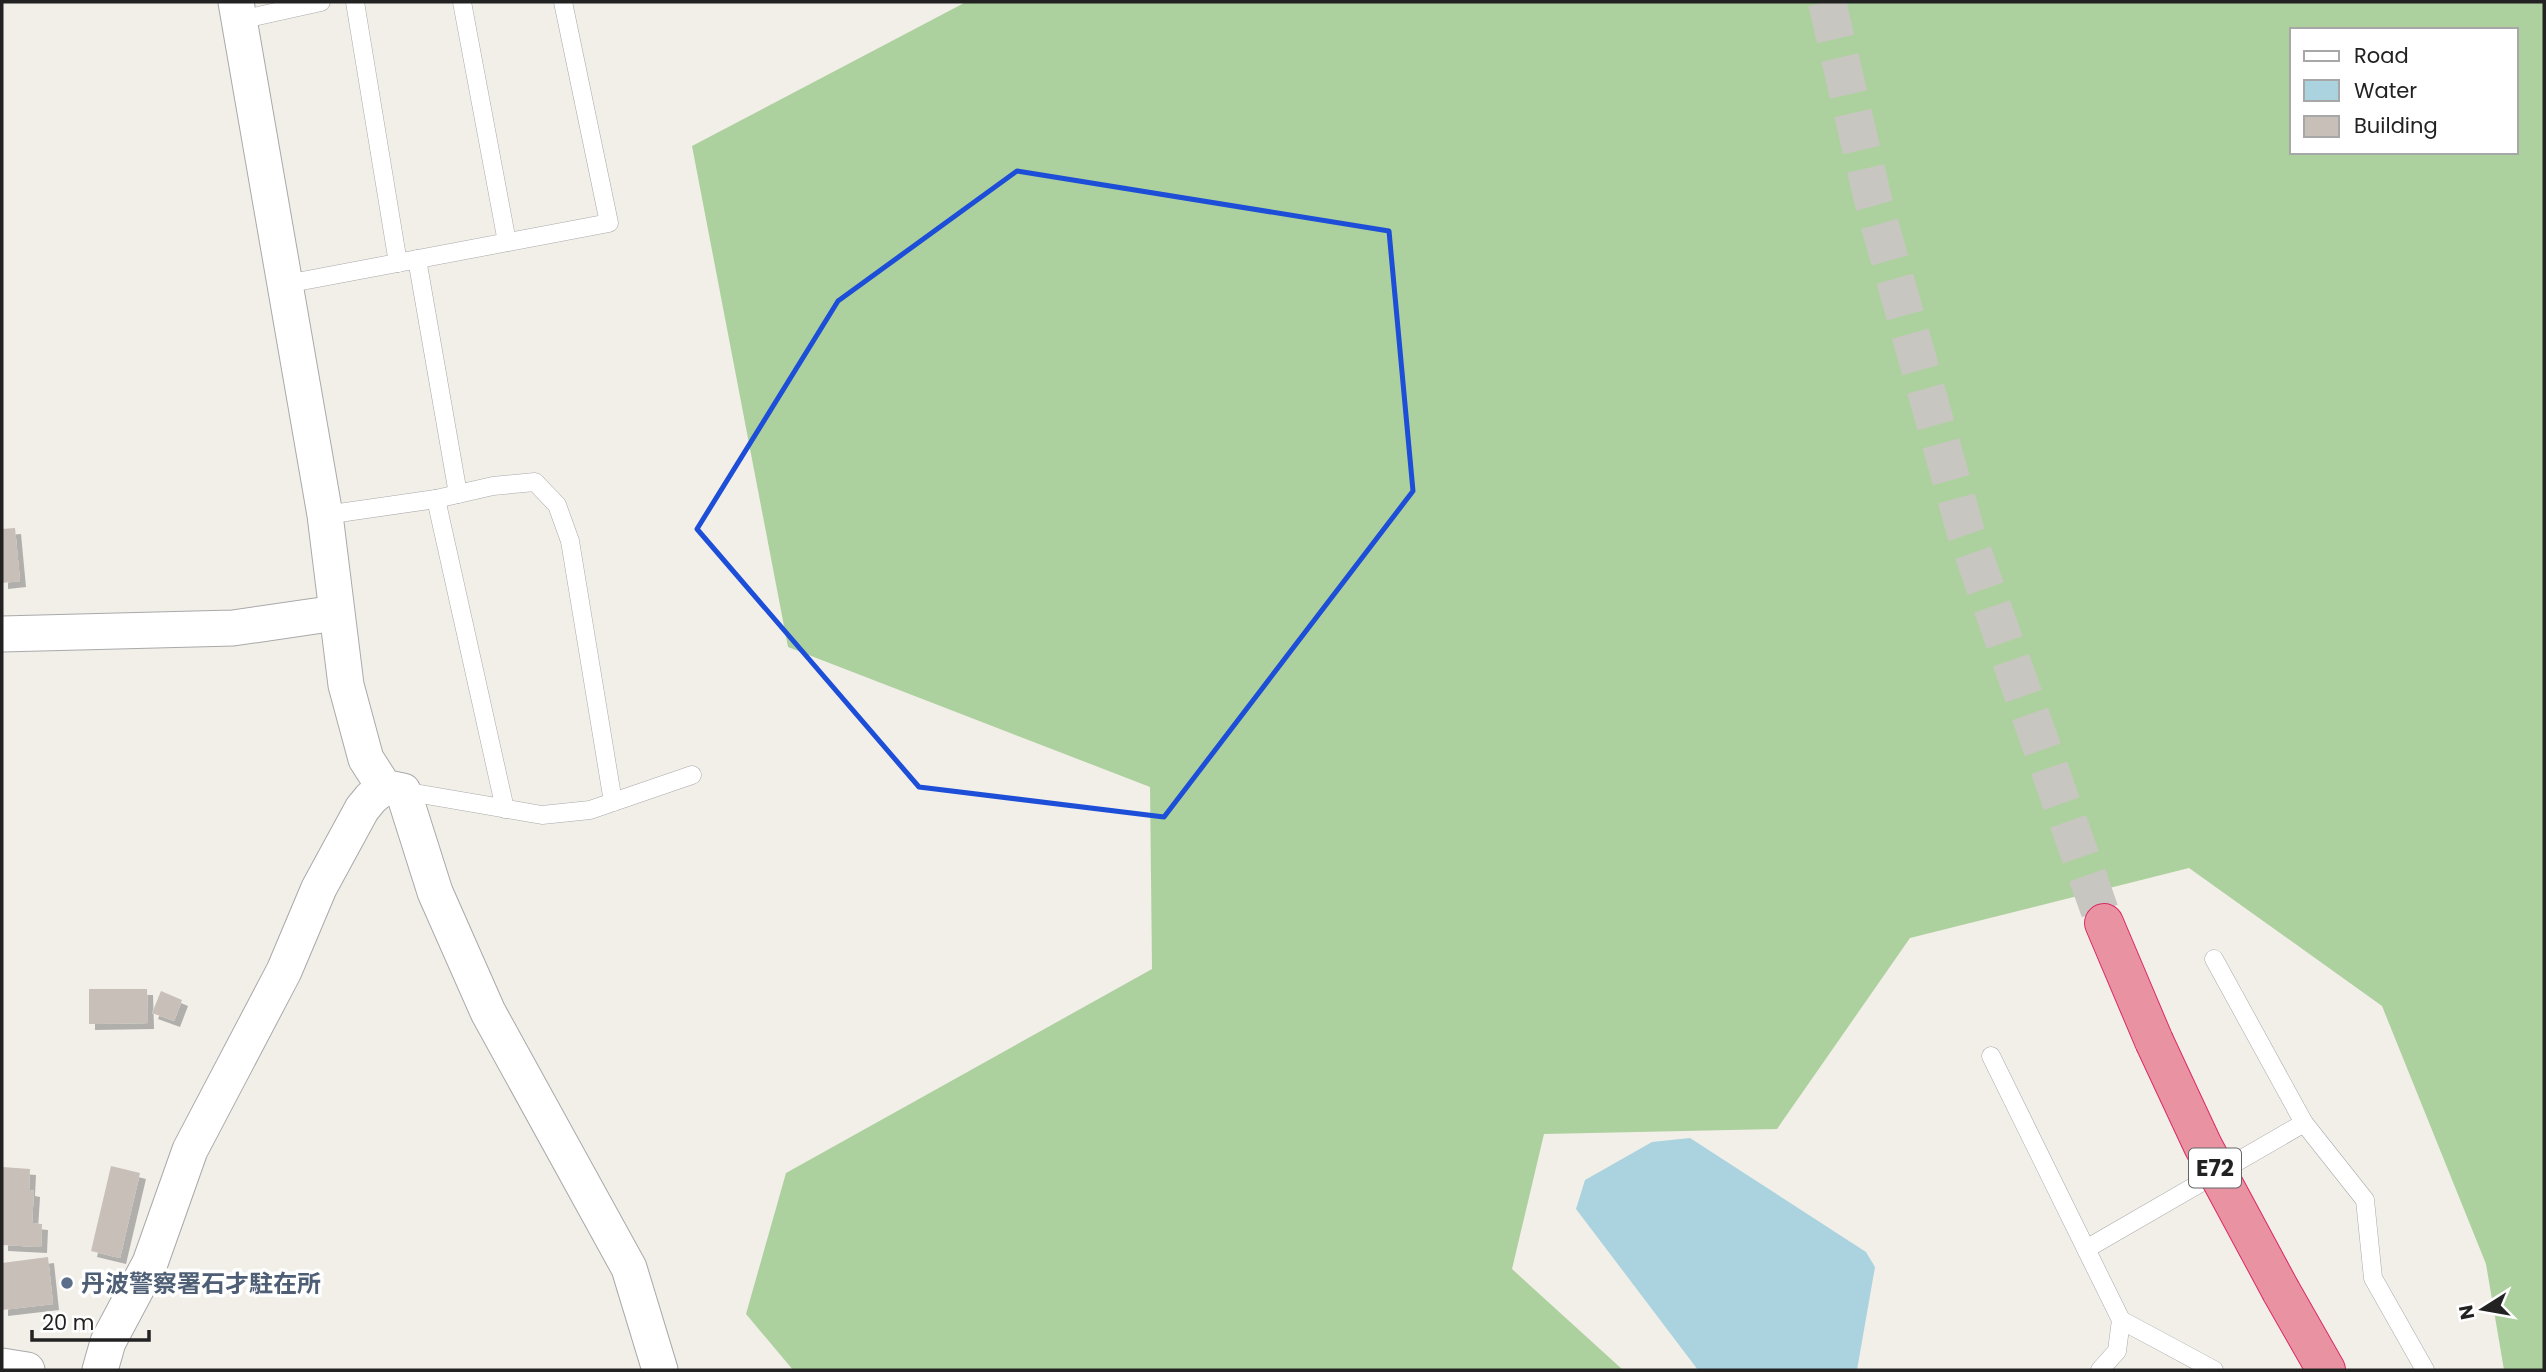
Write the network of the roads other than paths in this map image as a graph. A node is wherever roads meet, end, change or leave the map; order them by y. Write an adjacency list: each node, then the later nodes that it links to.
1 (321, 2): 5 (lane)
2 (355, 2): 8 (lane)
3 (462, 2): 6 (lane)
4 (563, 2): 6 (lane)
5 (238, 11): 9 (street)
6 (507, 243): 7 (lane)
7 (417, 259): 8 (lane); 10 (lane)
8 (398, 263): 9 (lane)
9 (286, 284): 12 (street)
10 (458, 494): 11 (lane); 17 (lane)
11 (436, 499): 12 (lane); 18 (lane)
12 (325, 515): 13 (street)
13 (336, 613): 14 (street); 16 (street)
14 (2, 634)
15 (692, 775): 17 (lane)
16 (394, 789): 18 (lane); 27 (street); 28 (street)
17 (613, 802): 18 (lane)
18 (506, 809)
19 (2104, 923): 31 (highway, E72, bridge)
20 (2214, 959): 22 (lane)
21 (1991, 1056): 23 (lane)
22 (2304, 1123): 23 (lane); 32 (lane)
23 (2086, 1249): 24 (lane)
24 (2121, 1320): 29 (lane); 30 (lane)
25 (2, 1366): 26 (street)
26 (27, 1370)
27 (100, 1370)
28 (660, 1370)
29 (2100, 1370)
30 (2214, 1370)
31 (2326, 1370)
32 (2425, 1370)

